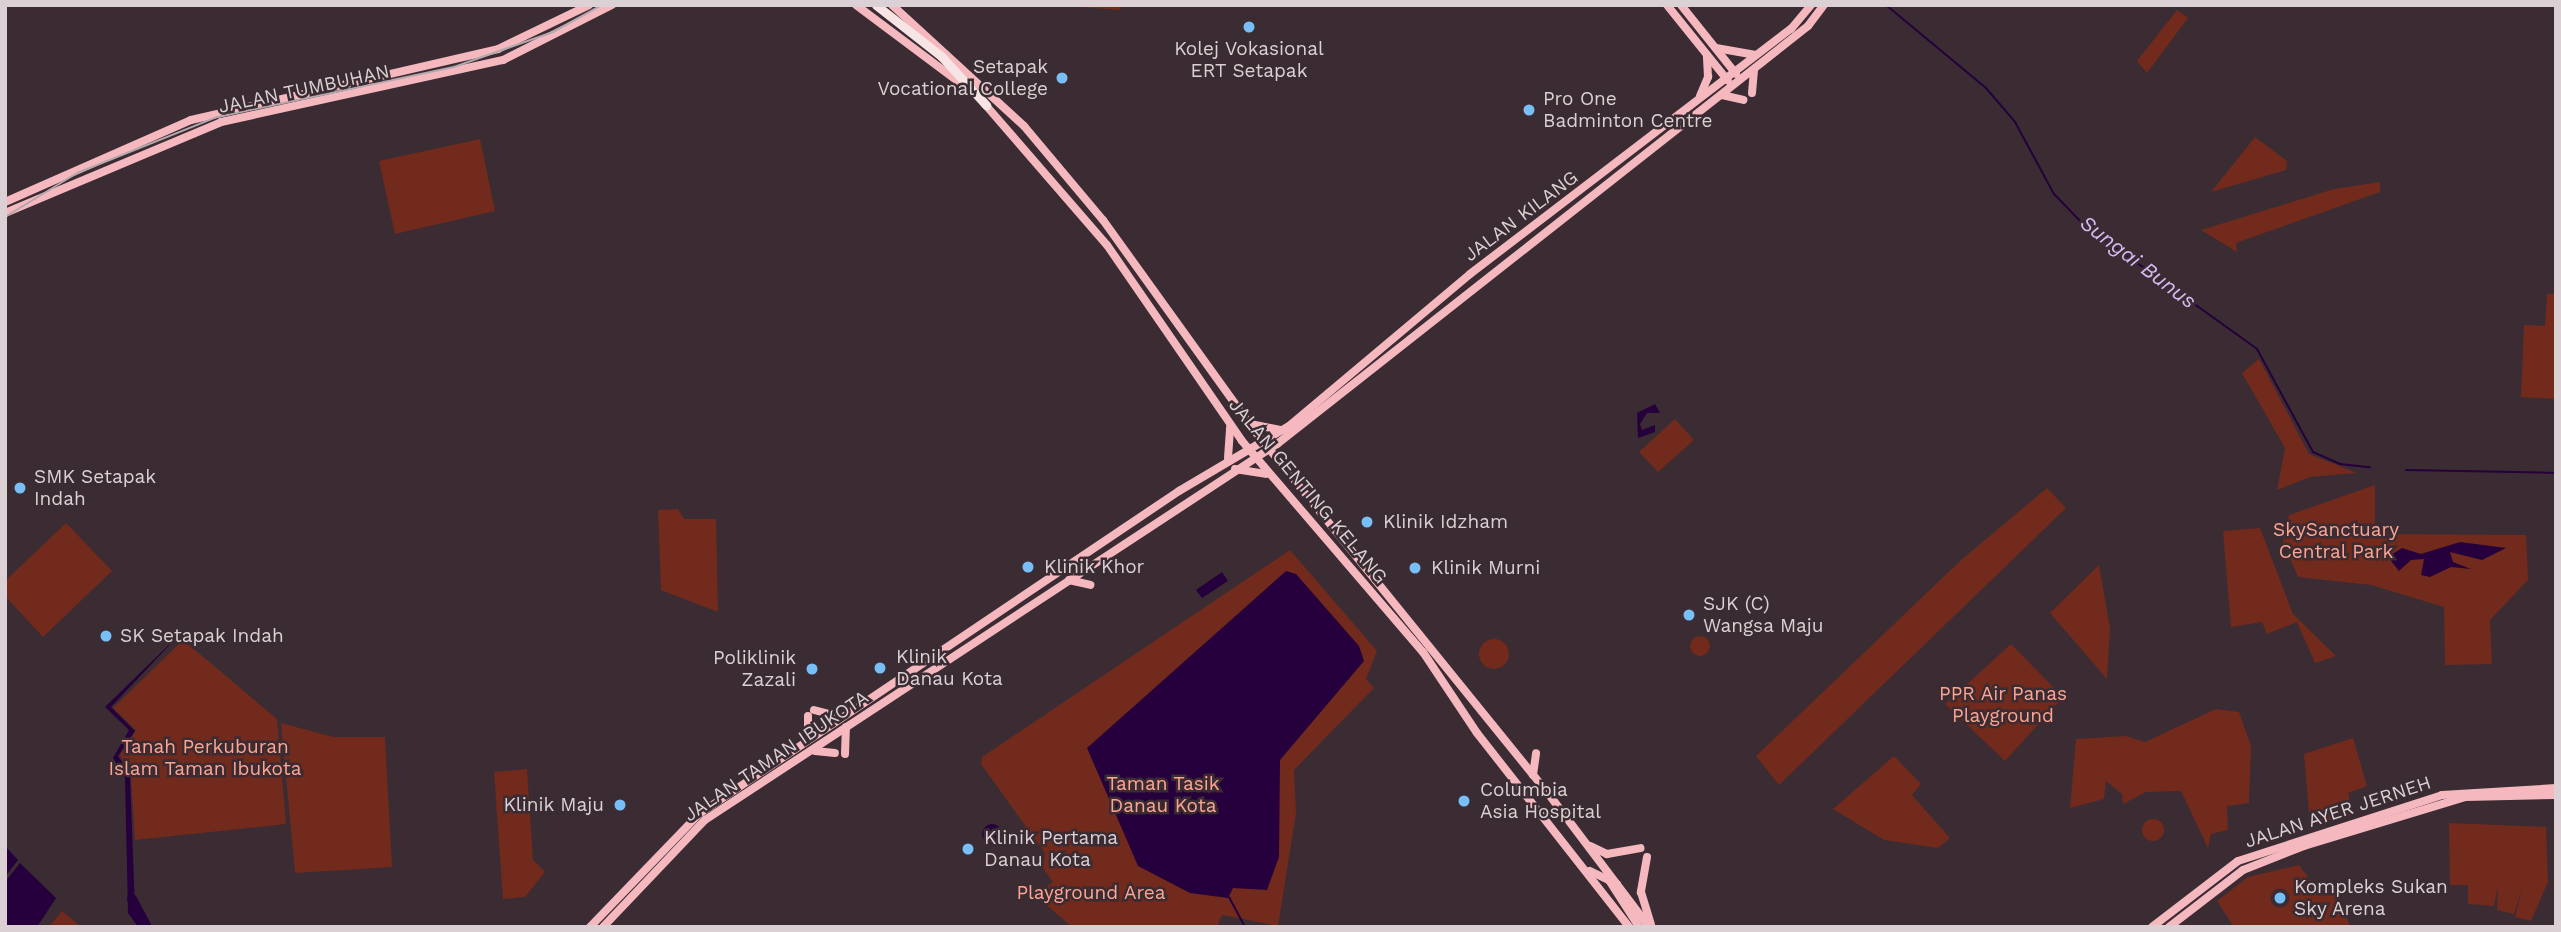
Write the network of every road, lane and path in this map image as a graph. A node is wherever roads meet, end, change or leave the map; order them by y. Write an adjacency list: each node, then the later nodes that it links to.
1 (589, 5): 12 (main road, JALAN TUMBUHAN)
2 (612, 5): 13 (main road, JALAN TUMBUHAN)
3 (856, 5): 11 (main road, JALAN GENTING KELANG)
4 (863, 5): 11 (main road)
5 (876, 5): 34 (highway)
6 (892, 5): 37 (main road, JALAN GENTING KELANG)
7 (1667, 5): 17 (main road)
8 (1681, 5): 16 (main road)
9 (1811, 5): 18 (main road, JALAN KILANG)
10 (1824, 5): 21 (main road, JALAN KILANG)
11 (867, 15): 34 (main road, JALAN GENTING KELANG)
12 (556, 24): 13 (main road); 14 (main road, JALAN TUMBUHAN)
13 (568, 31): 15 (main road, JALAN TUMBUHAN)
14 (528, 37): 15 (main road); 19 (main road, JALAN TUMBUHAN)
15 (542, 45): 20 (main road, JALAN TUMBUHAN)
16 (1714, 47): 18 (main road); 22 (main road)
17 (1706, 54): 23 (main road); 32 (main road)
18 (1758, 54): 22 (main road, JALAN KILANG)
19 (480, 55): 20 (main road); 24 (main road, JALAN TUMBUHAN)
20 (492, 63): 28 (main road, JALAN TUMBUHAN)
21 (1756, 68): 25 (main road, JALAN KILANG); 29 (main road)
22 (1734, 72): 23 (main road, JALAN KILANG); 25 (main road)
23 (1726, 78): 26 (main road); 32 (main road, JALAN KILANG)
24 (353, 80): 27 (main road, JALAN TUMBUHAN); 28 (main road)
25 (1741, 80): 26 (main road, JALAN KILANG)
26 (1732, 86): 30 (main road, JALAN KILANG)
27 (310, 89): 33 (main road); 35 (main road, JALAN TUMBUHAN)
28 (356, 93): 33 (main road, JALAN TUMBUHAN)
29 (1752, 93)
30 (1721, 95): 31 (main road); 40 (main road, JALAN KILANG)
31 (1743, 100)
32 (1697, 101): 39 (main road, JALAN KILANG)
33 (312, 102): 36 (main road, JALAN TUMBUHAN)
34 (985, 104): 38 (main road, JALAN GENTING KELANG)
35 (5, 202)
36 (5, 215)
37 (1247, 422): 39 (main road); 41 (main road, JALAN GENTING KELANG)
38 (1229, 424): 42 (main road, JALAN GENTING KELANG); 44 (main road)
39 (1282, 430): 41 (main road, JALAN KILANG)
40 (1281, 440): 41 (main road, JALAN KILANG); 45 (main road)
41 (1265, 445): 42 (main road, JALAN KILANG); 43 (main road, JALAN TAMAN IBUKOTA); 45 (main road, JALAN GENTING KELANG)
42 (1248, 448): 43 (main road, JALAN GENTING KELANG); 44 (main road, JALAN TAMAN IBUKOTA)
43 (1254, 457): 46 (main road, JALAN TAMAN IBUKOTA); 47 (main road, JALAN GENTING KELANG)
44 (1227, 460): 50 (main road, JALAN TAMAN IBUKOTA)
45 (1279, 463): 55 (main road, JALAN GENTING KELANG)
46 (1235, 469): 47 (main road); 48 (main road, JALAN TAMAN IBUKOTA)
47 (1268, 474): 58 (main road, JALAN GENTING KELANG)
48 (1069, 580): 49 (main road); 51 (main road, JALAN TAMAN IBUKOTA)
49 (1090, 585)
50 (842, 717): 52 (main road, JALAN TAMAN IBUKOTA); 52 (main road)
51 (846, 727): 53 (main road, JALAN TAMAN IBUKOTA); 57 (main road)
52 (807, 742): 67 (main road, JALAN TAMAN IBUKOTA)
53 (812, 751): 54 (main road); 68 (main road, JALAN TAMAN IBUKOTA)
54 (835, 753)
55 (1516, 753): 58 (main road); 59 (main road, JALAN GENTING KELANG)
56 (1536, 753): 59 (main road)
57 (845, 754)
58 (1501, 765): 61 (main road, JALAN GENTING KELANG)
59 (1533, 775): 63 (main road, JALAN GENTING KELANG)
60 (2556, 788): 72 (main road, JALAN AYER JERNEH)
61 (1520, 789): 66 (main road); 69 (main road, JALAN GENTING KELANG)
62 (2556, 795): 73 (main road, JALAN AYER JERNEH)
63 (1585, 842): 64 (main road); 66 (main road, JALAN GENTING KELANG)
64 (1640, 848)
65 (1647, 857): 71 (main road)
66 (1612, 882): 70 (main road); 71 (main road, JALAN GENTING KELANG)
67 (590, 927)
68 (603, 927)
69 (1629, 927)
70 (1639, 927)
71 (1650, 927)
72 (2152, 927)
73 (2169, 927)

